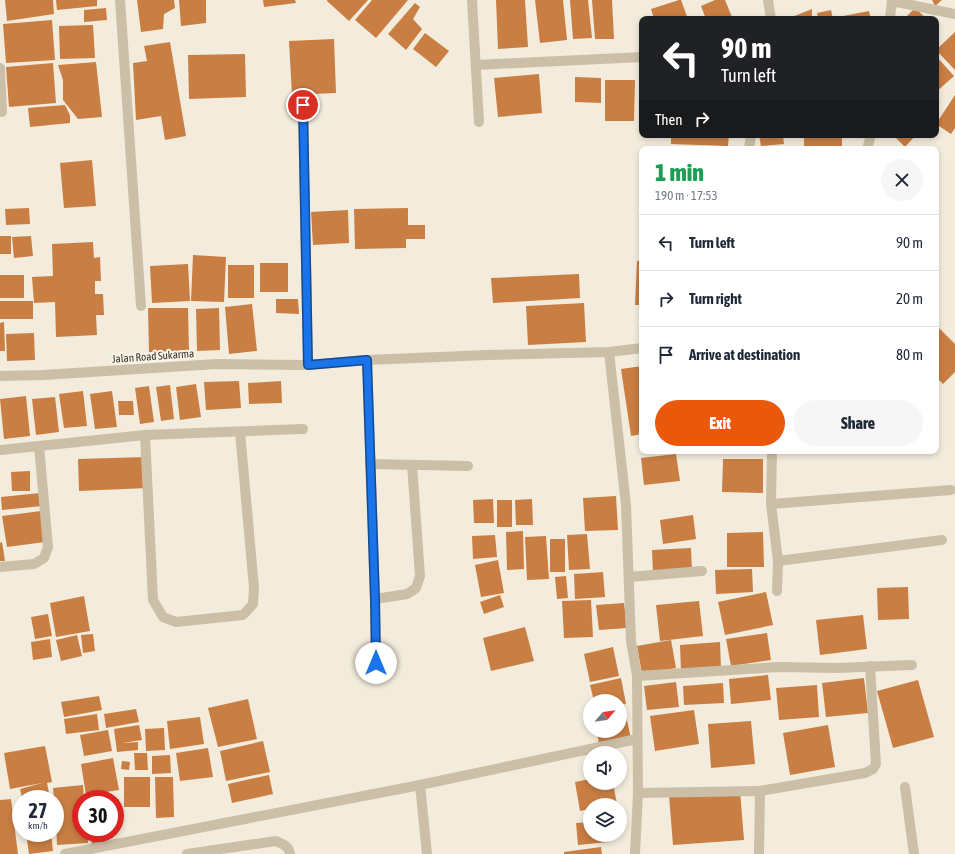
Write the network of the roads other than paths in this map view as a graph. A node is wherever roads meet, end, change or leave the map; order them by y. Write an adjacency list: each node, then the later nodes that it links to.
1 (120, 0): 14 (street)
2 (472, 0): 9 (street)
3 (768, 0): 6 (street)
4 (892, 0): 5 (street); 7 (street)
5 (955, 14)
6 (771, 16)
7 (890, 16)
8 (639, 58): 9 (street)
9 (476, 65): 13 (street)
10 (0, 68): 12 (street)
11 (303, 105): 18 (street)
12 (2, 112)
13 (479, 122)
14 (141, 306)
15 (639, 348): 16 (street, Jalan Road Sukarma)
16 (610, 352): 17 (street, Jalan Road Sukarma); 35 (street)
17 (367, 360): 18 (street, Jalan Road Sukarma); 26 (street)
18 (308, 365): 19 (street, Jalan Road Sukarma)
19 (0, 376)
20 (303, 429): 21 (street)
21 (240, 432): 22 (street); 22 (street)
22 (145, 435): 23 (street)
23 (39, 446): 24 (street); 33 (street)
24 (0, 450)
25 (772, 454): 30 (street)
26 (370, 464): 27 (street); 37 (street)
27 (412, 465): 28 (street); 37 (street)
28 (468, 466)
29 (951, 490): 30 (street)
30 (772, 504): 32 (street)
31 (942, 540): 32 (street)
32 (778, 561): 36 (street)
33 (0, 567)
34 (702, 571): 35 (street)
35 (629, 576): 41 (street)
36 (776, 591)
37 (375, 599): 38 (street)
38 (376, 663)
39 (912, 665): 40 (street)
40 (870, 666): 41 (street); 45 (street)
41 (637, 676): 42 (street)
42 (637, 739): 43 (street); 46 (street)
43 (420, 785): 47 (street); 50 (street)
44 (905, 787): 53 (street)
45 (760, 790): 46 (street); 52 (street)
46 (638, 793): 51 (street)
47 (65, 854)
48 (187, 854): 49 (street)
49 (290, 854)
50 (427, 854)
51 (635, 854)
52 (759, 854)
53 (914, 854)

